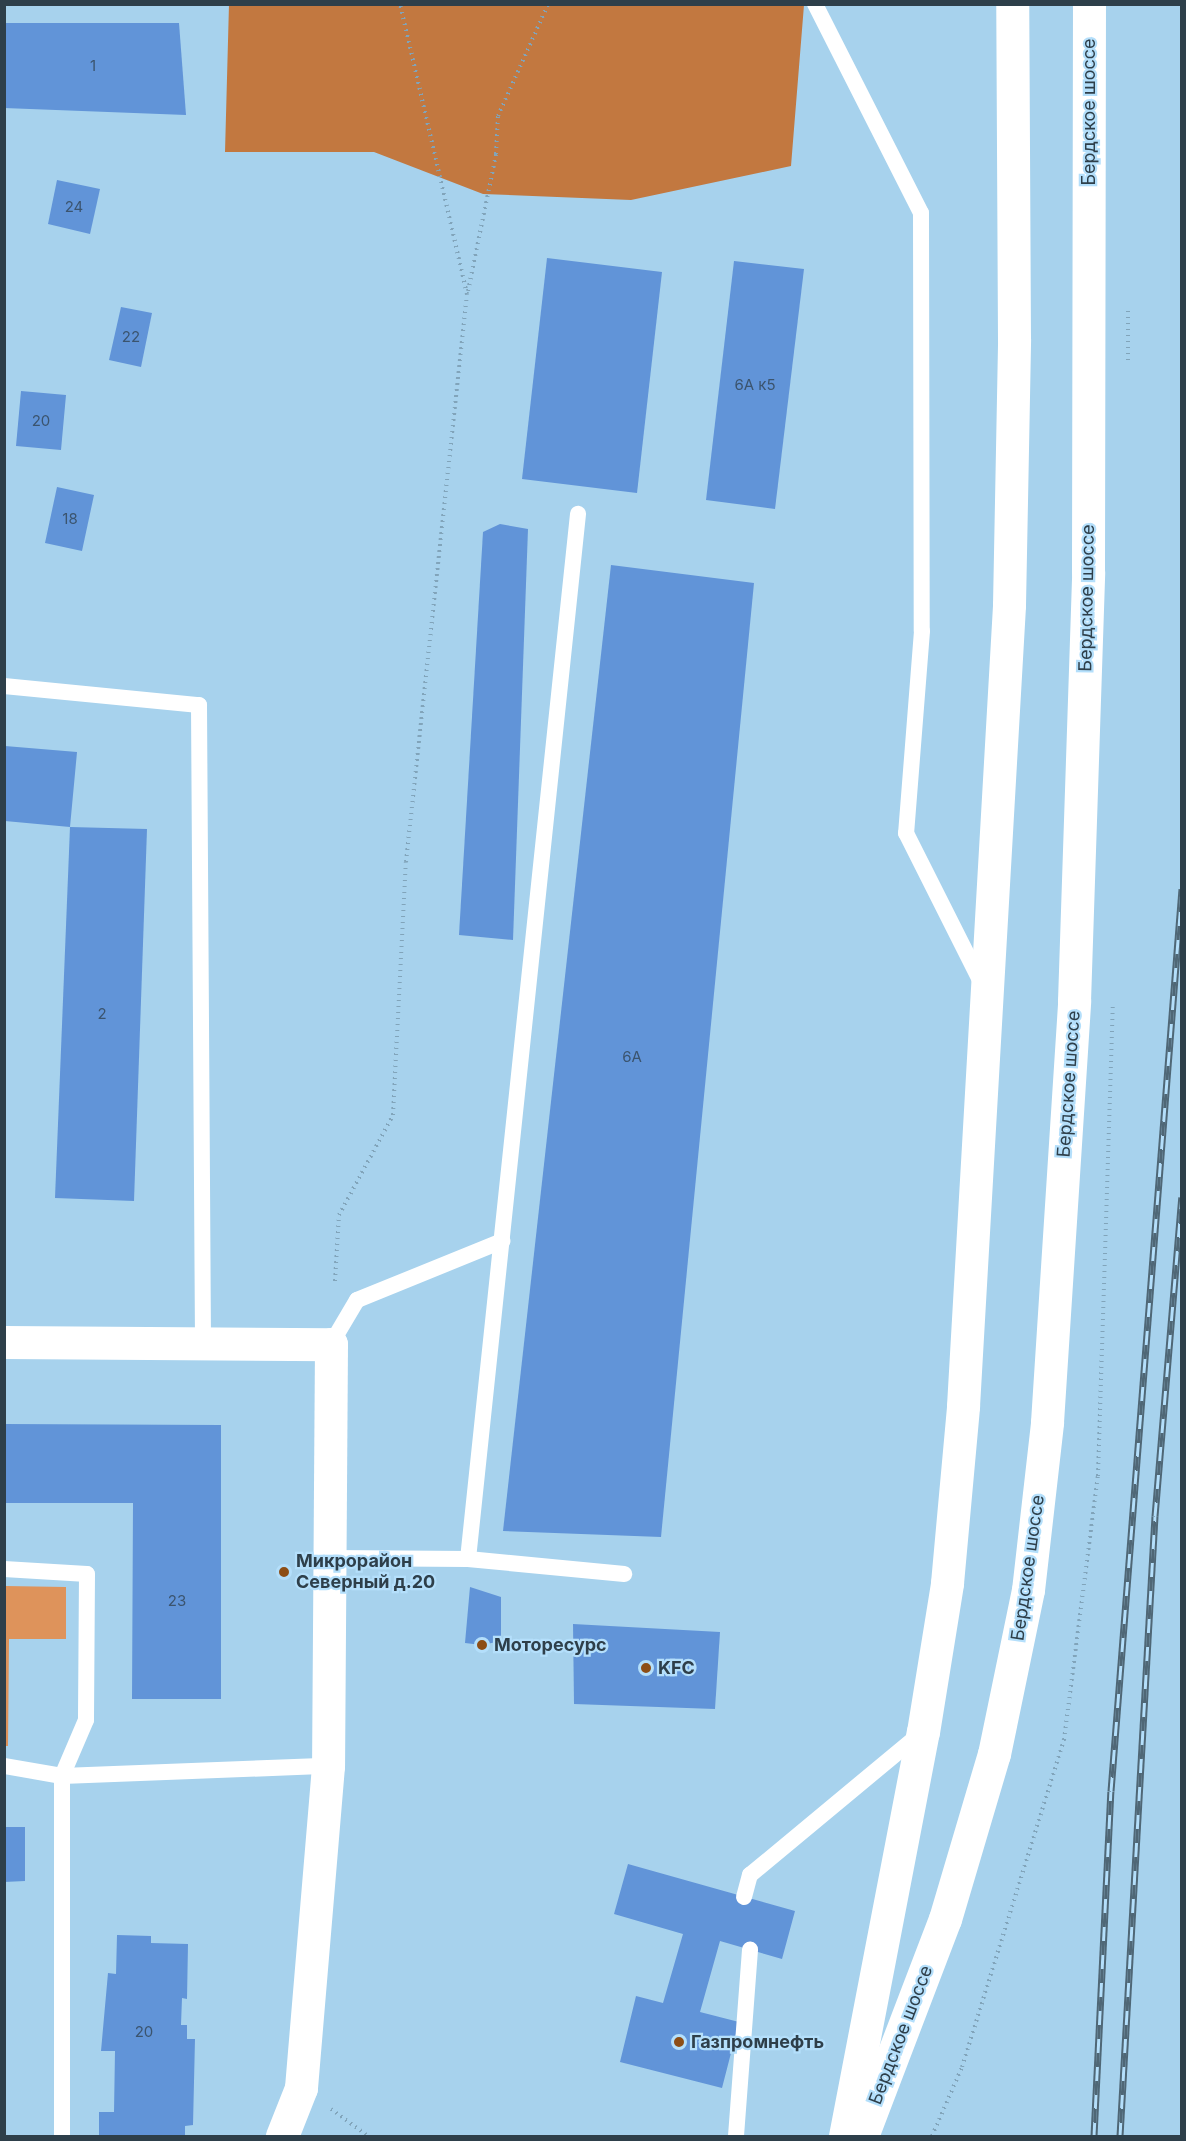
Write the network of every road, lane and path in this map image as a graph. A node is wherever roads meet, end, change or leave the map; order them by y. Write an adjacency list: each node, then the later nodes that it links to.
1 (400, 4): 6 (path)
2 (548, 4): 6 (path)
3 (815, 4): 9 (lane)
4 (1012, 4): 9 (main road, Бердское шоссе)
5 (1089, 4): 31 (main road, Бердское шоссе)
6 (467, 294): 11 (path)
7 (578, 514): 10 (lane)
8 (4, 686): 13 (lane)
9 (988, 995): 19 (main road, Бердское шоссе)
10 (502, 1241): 14 (lane); 16 (lane)
11 (335, 1286)
12 (4, 1342): 13 (main road)
13 (203, 1343): 14 (main road)
14 (331, 1344): 15 (main road)
15 (330, 1558): 16 (lane); 21 (main road)
16 (468, 1559): 18 (lane)
17 (4, 1569): 22 (lane)
18 (624, 1574)
19 (924, 1732): 23 (lane); 30 (main road, Бердское шоссе)
20 (4, 1766): 22 (lane)
21 (328, 1766): 22 (lane); 25 (main road)
22 (62, 1776): 26 (lane)
23 (744, 1897)
24 (750, 1950): 29 (lane)
25 (301, 2088): 27 (main road); 28 (path)
26 (62, 2136)
27 (282, 2136)
28 (368, 2136)
29 (736, 2136)
30 (845, 2136)
31 (862, 2136)

